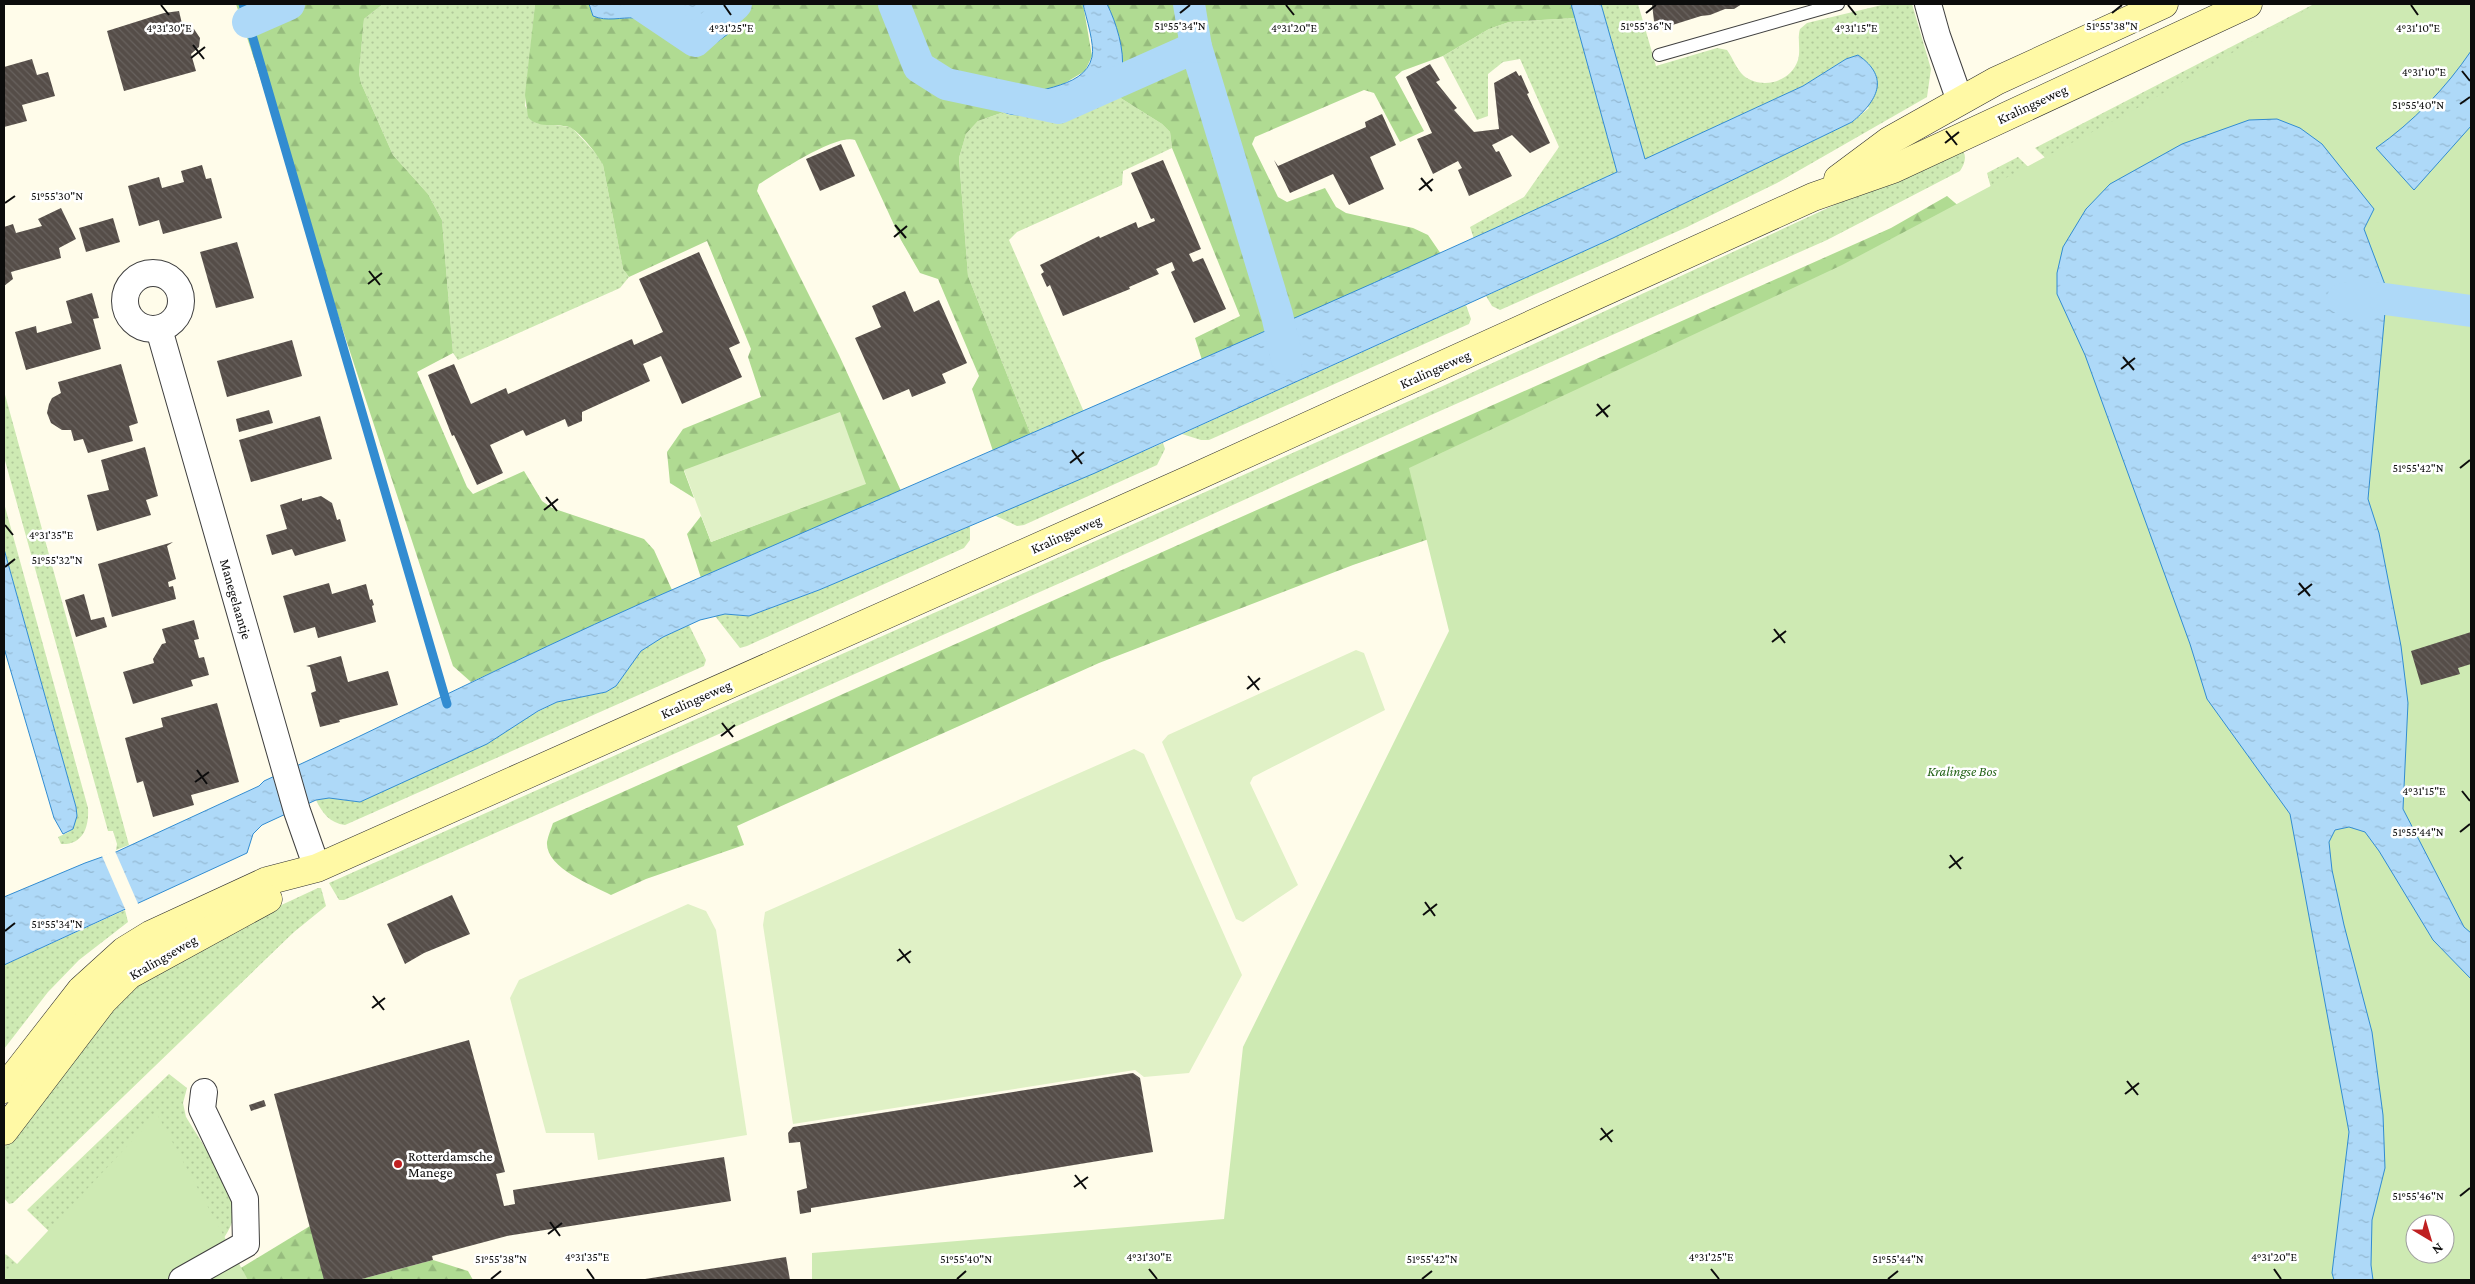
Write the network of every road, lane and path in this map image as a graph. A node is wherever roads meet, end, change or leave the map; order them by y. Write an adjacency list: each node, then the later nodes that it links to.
1 (1838, 4): 5 (lane)
2 (1928, 4): 6 (street)
3 (2164, 4): 6 (main road, Kralingseweg)
4 (2248, 4): 7 (main road, Kralingseweg)
5 (1659, 56)
6 (1960, 101): 7 (main road); 8 (main road, Kralingseweg)
7 (1974, 130): 8 (main road, Kralingseweg)
8 (1813, 197): 10 (main road, Kralingseweg)
9 (158, 329): 10 (street, Manegelaantje)
10 (318, 868): 11 (main road, Kralingseweg); 13 (main road, Kralingseweg)
11 (4, 1090)
12 (204, 1092): 14 (street)
13 (4, 1131)
14 (182, 1280)

